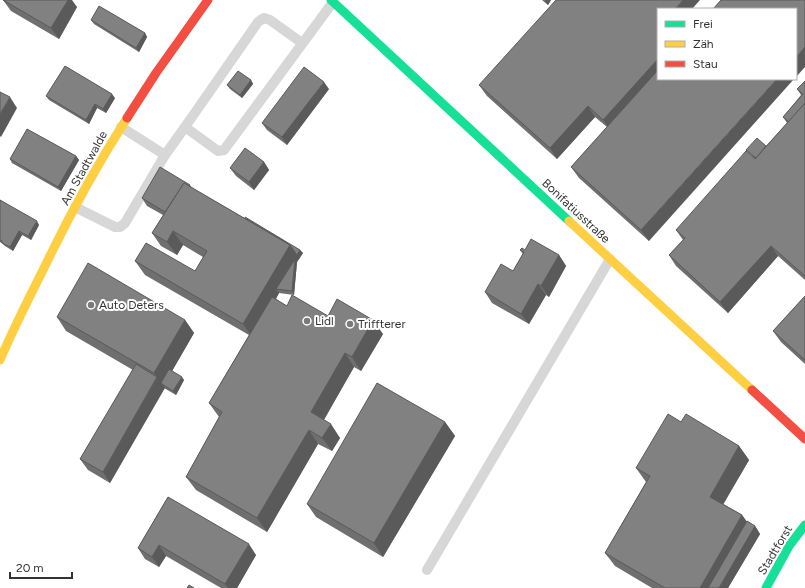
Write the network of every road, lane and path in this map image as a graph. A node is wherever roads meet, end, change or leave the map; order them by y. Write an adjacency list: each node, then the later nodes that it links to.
1 (208, 0): 4 (street, Am Stadtwalde)
2 (332, 1): 3 (lane); 8 (street, Bonifatiusstraße)
3 (302, 43): 5 (lane); 5 (lane)
4 (121, 127): 6 (lane); 7 (street, Am Stadtwalde)
5 (185, 127): 6 (lane)
6 (165, 154): 7 (lane)
7 (75, 207): 9 (street, Am Stadtwalde)
8 (610, 260): 10 (street, Bonifatiusstraße); 12 (lane)
9 (0, 360)
10 (805, 440)
11 (805, 525): 13 (street, Stadtforst)
12 (427, 570)
13 (766, 588)

